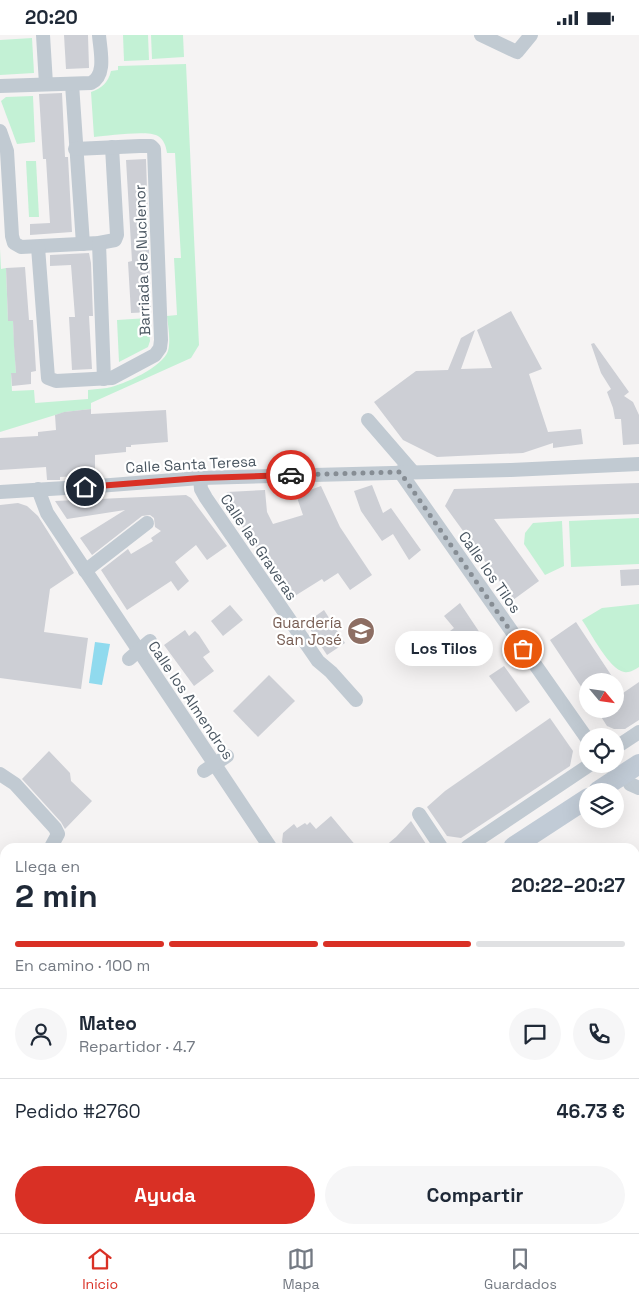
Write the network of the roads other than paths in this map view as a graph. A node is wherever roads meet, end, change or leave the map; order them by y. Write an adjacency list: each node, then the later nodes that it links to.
1 (43, 35): 6 (street)
2 (99, 35): 5 (street)
3 (481, 35): 4 (street)
4 (531, 35)
5 (72, 83): 6 (street); 10 (street)
6 (46, 84): 7 (street)
7 (0, 86)
8 (0, 131): 13 (street, Barriada de Nuclenor)
9 (112, 147): 10 (street, Barriada de Nuclenor); 11 (street, Barriada de Nuclenor); 14 (street, Barriada de Nuclenor)
10 (76, 149): 12 (street)
11 (99, 243): 12 (street, Barriada de Nuclenor); 14 (street)
12 (83, 244): 13 (street, Barriada de Nuclenor)
13 (38, 247): 14 (street, Barriada de Nuclenor)
14 (104, 379)
15 (368, 420): 17 (street)
16 (639, 464): 17 (street, Calle Santa Teresa)
17 (407, 472): 18 (street, Calle Santa Teresa); 26 (street, Calle los Tilos)
18 (200, 478): 19 (street, Calle Santa Teresa); 25 (street, Calle las Graveras)
19 (38, 489): 20 (street, Calle Santa Teresa); 22 (street, Calle los Almendros)
20 (0, 492)
21 (147, 523): 22 (street)
22 (85, 571): 24 (street, Calle los Almendros)
23 (150, 641): 24 (street)
24 (133, 654): 30 (street, Calle los Almendros)
25 (356, 700)
26 (580, 728)
27 (639, 732): 28 (street)
28 (624, 742)
29 (227, 756): 30 (street)
30 (209, 768): 38 (street, Calle los Almendros)
31 (579, 772): 40 (street)
32 (0, 774): 37 (street)
33 (629, 775): 34 (main road)
34 (614, 783)
35 (579, 804): 41 (main road)
36 (419, 815): 39 (street)
37 (54, 843)
38 (267, 843)
39 (438, 843)
40 (473, 843)
41 (519, 843)

